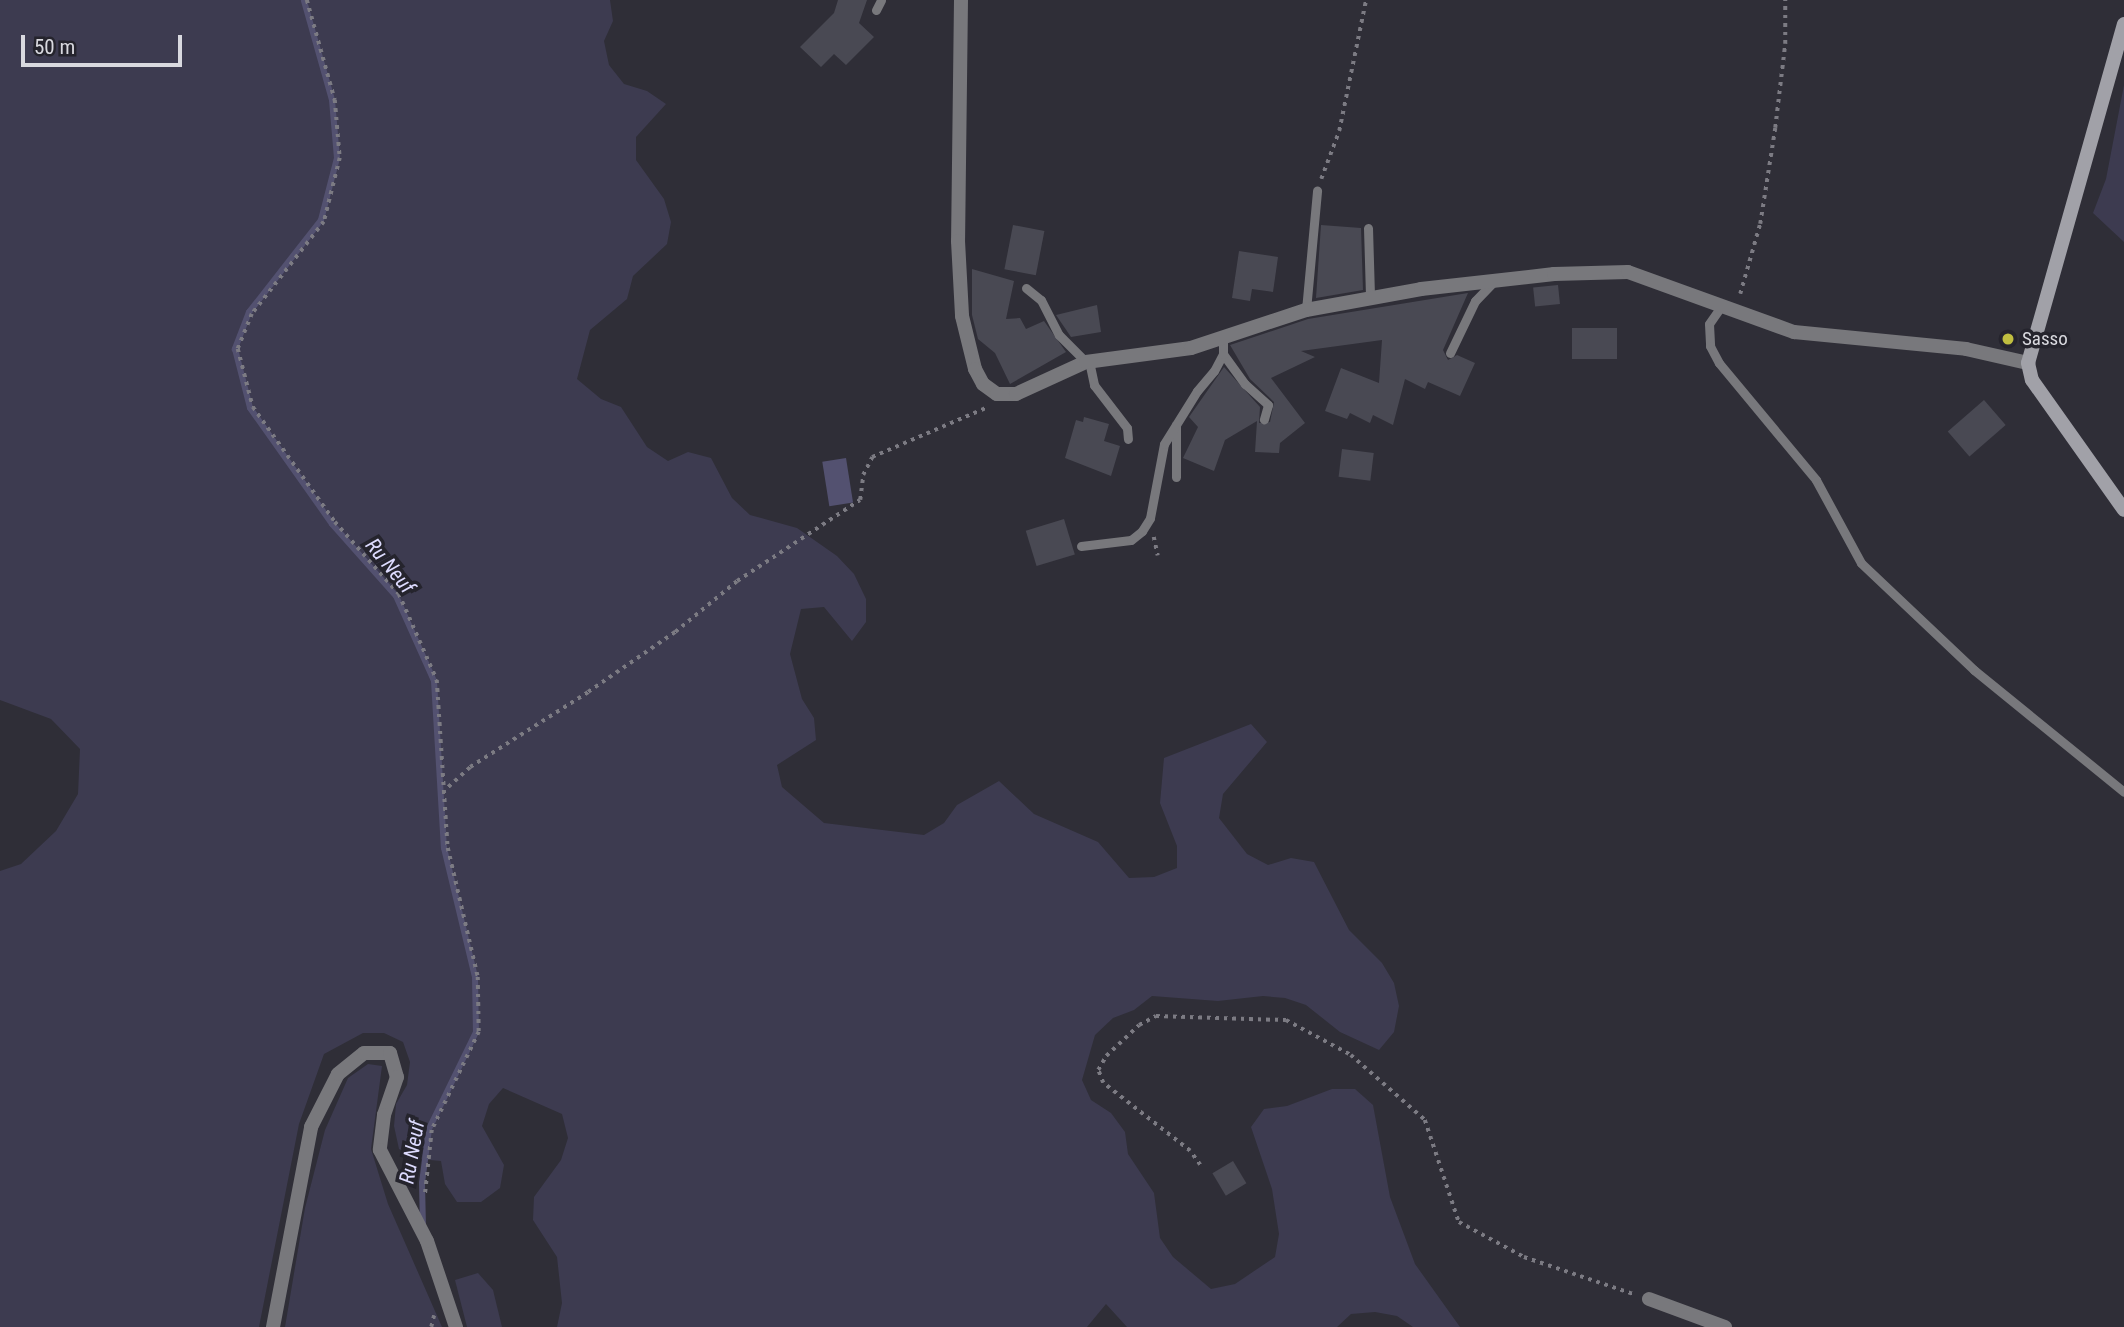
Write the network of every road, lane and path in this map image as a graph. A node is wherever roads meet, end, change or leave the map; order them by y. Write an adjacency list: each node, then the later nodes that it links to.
1 (307, 0): 27 (path)
2 (881, 0): 6 (lane)
3 (961, 0): 20 (street)
4 (1366, 0): 8 (path)
5 (1785, 0): 14 (path)
6 (876, 10)
7 (2124, 24): 19 (main road)
8 (1317, 191): 13 (lane)
9 (1368, 228): 12 (lane)
10 (1496, 280): 12 (street); 14 (street); 16 (lane)
11 (1026, 288): 18 (lane)
12 (1370, 296): 13 (street)
13 (1306, 310): 15 (street)
14 (1727, 310): 19 (street); 28 (lane)
15 (1223, 337): 17 (lane); 18 (street)
16 (1450, 353)
17 (1223, 354): 21 (lane); 22 (lane)
18 (1087, 361): 20 (street); 23 (lane)
19 (2028, 363): 25 (main road)
20 (1016, 394): 27 (path)
21 (1264, 419)
22 (1175, 423): 24 (lane); 26 (lane)
23 (1128, 439)
24 (1176, 477)
25 (2124, 510)
26 (1081, 546)
27 (447, 788): 30 (path)
28 (2124, 792)
29 (1200, 1165): 31 (path)
30 (426, 1206)
31 (1649, 1299): 34 (street)
32 (273, 1327): 33 (street)
33 (456, 1327)
34 (1725, 1327)

